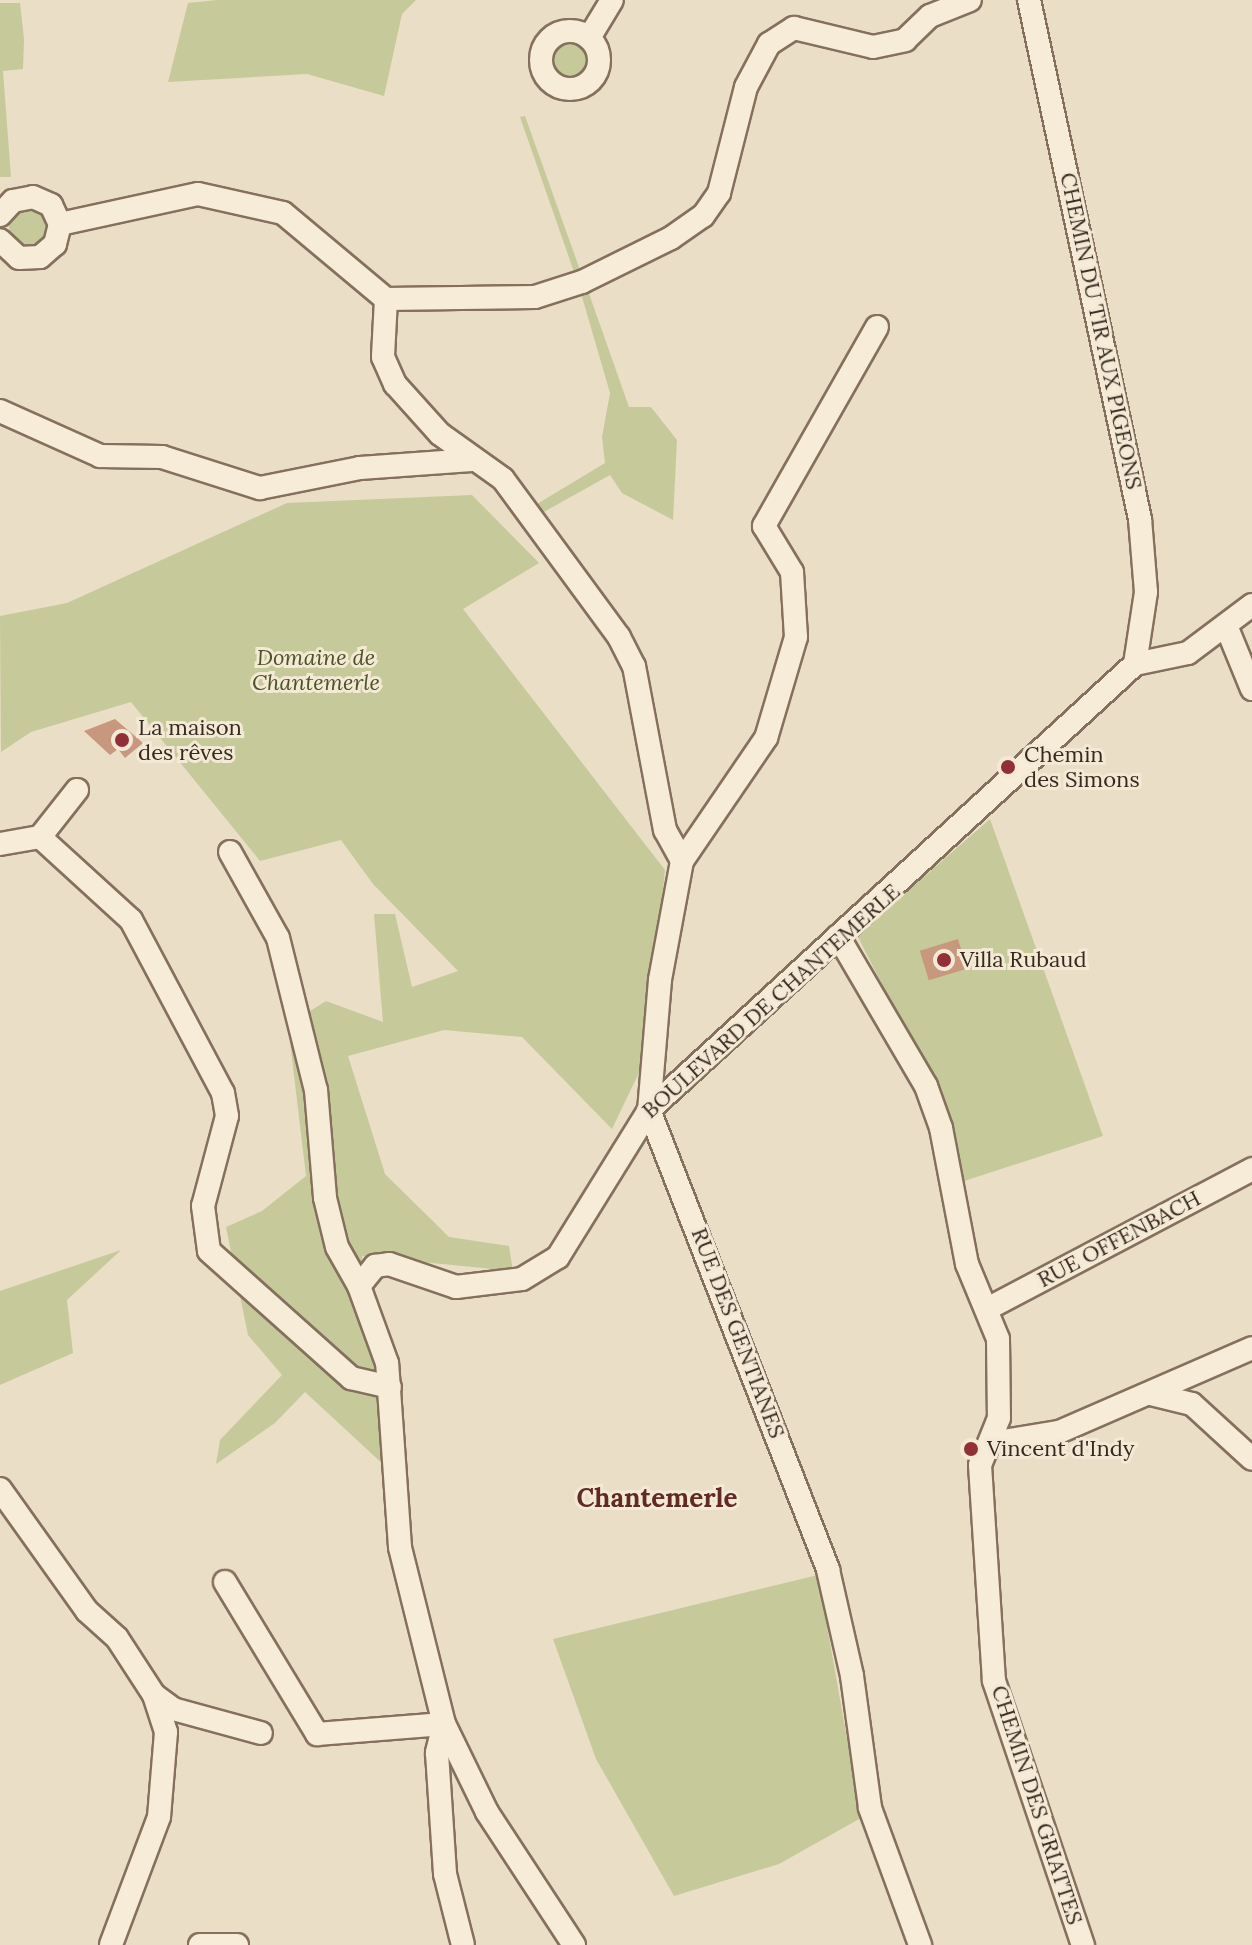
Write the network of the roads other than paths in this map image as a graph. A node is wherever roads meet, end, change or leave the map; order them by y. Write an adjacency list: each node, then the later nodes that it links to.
1 (612, 0): 5 (street)
2 (970, 0): 4 (street)
3 (1029, 0): 15 (street, CHEMIN DU TIR AUX PIGEONS)
4 (924, 8): 9 (street)
5 (589, 38)
6 (0, 215): 7 (street)
7 (60, 224): 8 (street); 9 (street)
8 (0, 240)
9 (386, 299): 12 (street)
10 (877, 327): 21 (street)
11 (0, 411): 12 (street)
12 (472, 460): 21 (street)
13 (1252, 605): 14 (street)
14 (1227, 628): 15 (street); 16 (street)
15 (1139, 653): 22 (street, BOULEVARD DE CHANTEMERLE)
16 (1252, 689)
17 (77, 790): 18 (street)
18 (40, 837): 19 (street); 29 (street)
19 (0, 844)
20 (230, 852): 25 (street)
21 (682, 861): 23 (street)
22 (838, 936): 23 (street, BOULEVARD DE CHANTEMERLE); 26 (street, CHEMIN DES GRIATTES)
23 (649, 1110): 25 (street, BOULEVARD DE CHANTEMERLE); 46 (street, RUE DES GENTIANES)
24 (1252, 1169): 26 (street, RUE OFFENBACH)
25 (359, 1286): 29 (street)
26 (987, 1309): 32 (street, CHEMIN DES GRIATTES)
27 (1252, 1348): 28 (street)
28 (1201, 1369): 30 (street); 31 (street)
29 (389, 1377): 39 (street)
30 (1150, 1394): 31 (street); 33 (street)
31 (1192, 1404): 35 (street)
32 (999, 1418): 33 (street); 34 (street, CHEMIN DES GRIATTES)
33 (1059, 1432): 34 (street)
34 (991, 1443): 47 (street, CHEMIN DES GRIATTES)
35 (1252, 1459)
36 (0, 1489): 38 (street)
37 (225, 1582): 39 (street)
38 (154, 1695): 40 (street); 41 (street)
39 (444, 1724): 44 (street); 45 (street)
40 (261, 1733)
41 (111, 1945)
42 (200, 1945): 43 (street)
43 (237, 1945)
44 (463, 1945)
45 (574, 1945)
46 (920, 1945)
47 (1083, 1945)

